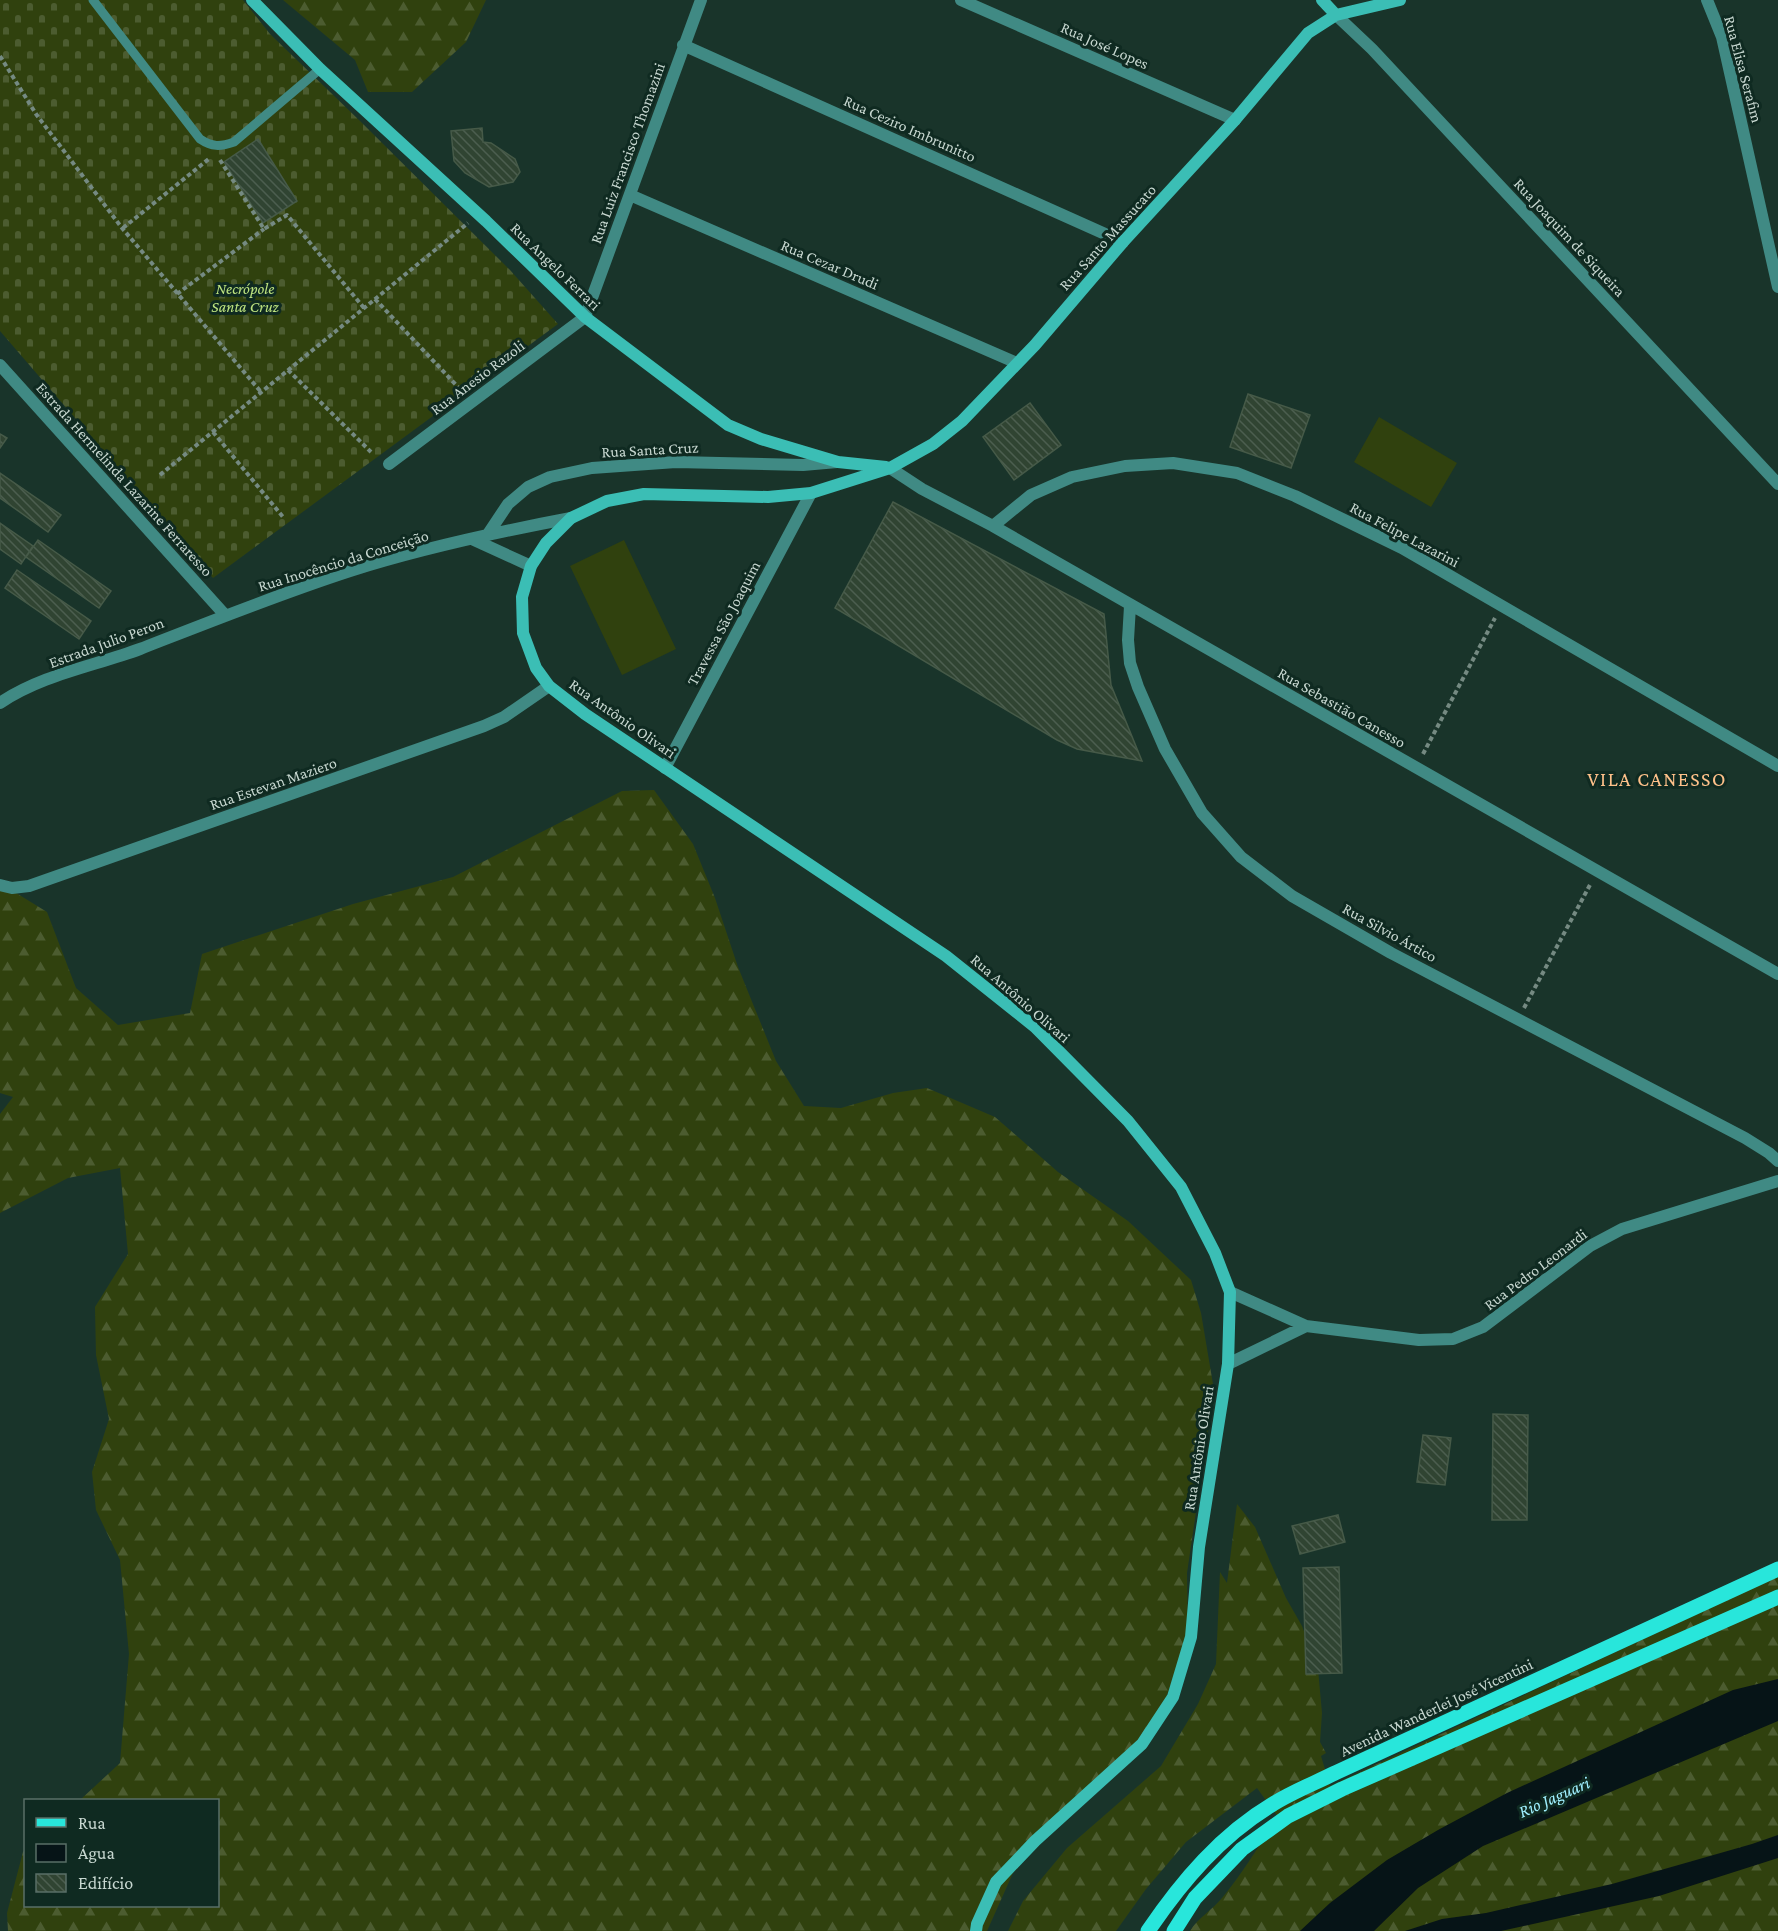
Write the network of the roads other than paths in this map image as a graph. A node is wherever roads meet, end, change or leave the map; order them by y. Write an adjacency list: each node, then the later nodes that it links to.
1 (93, 0): 10 (lane)
2 (252, 0): 10 (street, Rua Angelo Ferrari)
3 (701, 0): 9 (street, Rua Luiz Francisco Thomazini)
4 (961, 0): 11 (street, Rua José Lopes)
5 (1322, 0): 8 (street)
6 (1400, 0): 8 (street, Rua Santo Massucato)
7 (1707, 0): 14 (street, Rua Elisa Serafim)
8 (1336, 15): 11 (street, Rua Santo Massucato); 22 (street, Rua Joaquim de Siqueira)
9 (683, 45): 12 (street, Rua Luiz Francisco Thomazini); 13 (street, Rua Ceziro Imbrunitto)
10 (320, 69): 16 (street, Rua Angelo Ferrari)
11 (1235, 120): 13 (street, Rua Santo Massucato)
12 (630, 195): 16 (street, Rua Luiz Francisco Thomazini); 17 (street, Rua Cezar Drudi)
13 (1123, 242): 17 (street, Rua Santo Massucato)
14 (1776, 264): 15 (street, Rua Elisa Serafim)
15 (1778, 287)
16 (585, 317): 19 (street, Rua Angelo Ferrari); 20 (street, Rua Anesio Razoli)
17 (1017, 363): 21 (street, Rua Santo Massucato)
18 (0, 365): 30 (street, Estrada Hermelinda Lazarine Ferraresso)
19 (838, 462): 21 (street, Rua Angelo Ferrari); 26 (street, Rua Santa Cruz)
20 (389, 464)
21 (890, 468): 23 (street, Rua Antônio Olivari); 25 (street, Rua Sebastião Canesso)
22 (1778, 484)
23 (811, 493): 24 (street, Rua Antônio Olivari); 34 (street, Travessa São Joaquim)
24 (571, 518): 26 (street, Rua Inocêncio da Conceição); 28 (street, Rua Antônio Olivari)
25 (993, 526): 29 (street, Rua Sebastião Canesso); 33 (street, Rua Felipe Lazarini)
26 (488, 534): 27 (street, Rua Inocêncio da Conceição)
27 (472, 539): 28 (street); 30 (street, Rua Inocêncio da Conceição)
28 (531, 566): 31 (street, Rua Antônio Olivari)
29 (1130, 606): 36 (street, Rua Sebastião Canesso); 37 (street, Rua Silvio Ártico)
30 (225, 615): 32 (street, Estrada Julio Peron)
31 (549, 686): 34 (street, Rua Antônio Olivari); 35 (street, Rua Estevan Maziero)
32 (0, 704)
33 (1778, 766)
34 (665, 768): 39 (street, Rua Antônio Olivari)
35 (0, 885)
36 (1778, 974)
37 (1778, 1161)
38 (1778, 1181): 40 (street, Rua Pedro Leonardi)
39 (1230, 1292): 40 (street, Rua Pedro Leonardi); 41 (street, Rua Antônio Olivari)
40 (1306, 1326): 41 (street)
41 (1228, 1364): 44 (street, Rua Antônio Olivari)
42 (1778, 1569): 45 (main road, Avenida Wanderlei José Vicentini)
43 (1778, 1597): 46 (main road)
44 (976, 1931)
45 (1148, 1931)
46 (1174, 1931)

